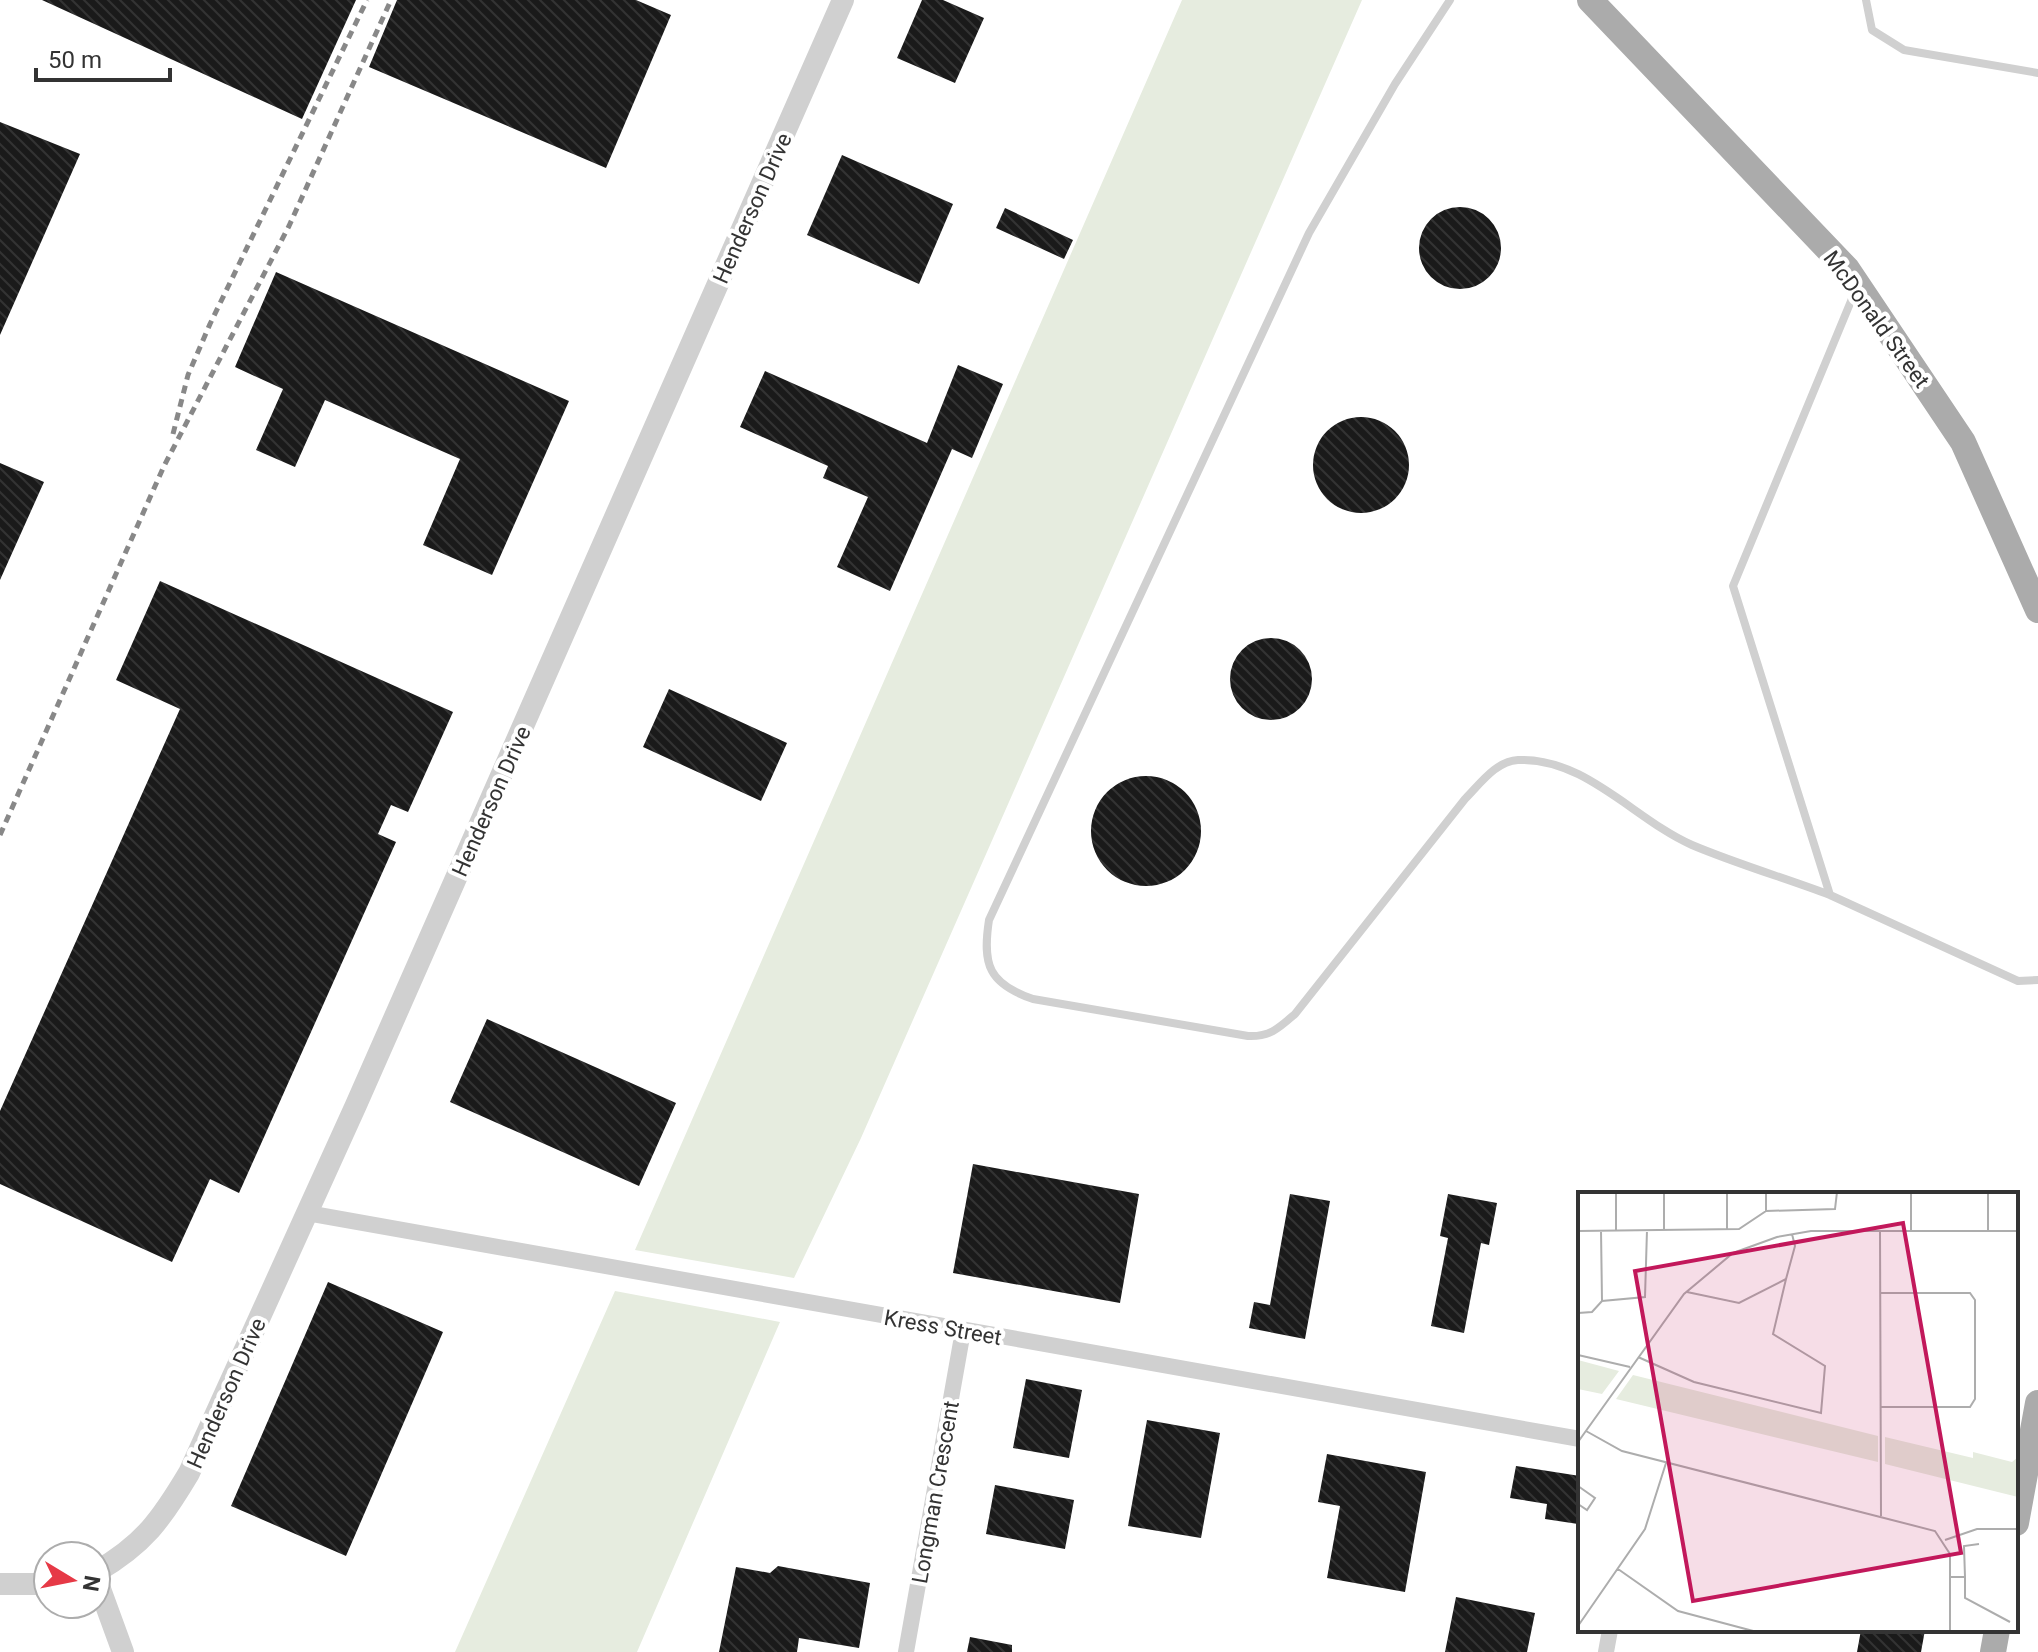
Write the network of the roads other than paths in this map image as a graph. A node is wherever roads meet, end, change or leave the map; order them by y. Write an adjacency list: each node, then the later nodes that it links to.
1 (843, 0): 10 (street, Henderson Drive)
2 (1450, 0): 8 (lane)
3 (1590, 0): 6 (main road, McDonald Street)
4 (1866, 0): 5 (lane)
5 (2038, 73)
6 (1858, 285): 7 (main road, McDonald Street); 8 (lane)
7 (2038, 610)
8 (1830, 895): 9 (lane)
9 (2038, 980)
10 (307, 1213): 11 (street, Kress Street); 15 (street, Henderson Drive)
11 (963, 1331): 13 (street, Kress Street); 22 (street, Longman Crescent)
12 (2038, 1403): 14 (main road)
13 (1578, 1439)
14 (2018, 1507)
15 (112, 1564)
16 (0, 1584): 17 (street)
17 (32, 1584)
18 (112, 1620): 21 (street)
19 (1610, 1632): 23 (street)
20 (1997, 1632): 24 (main road)
21 (123, 1652)
22 (906, 1652)
23 (1606, 1652)
24 (1993, 1652)

